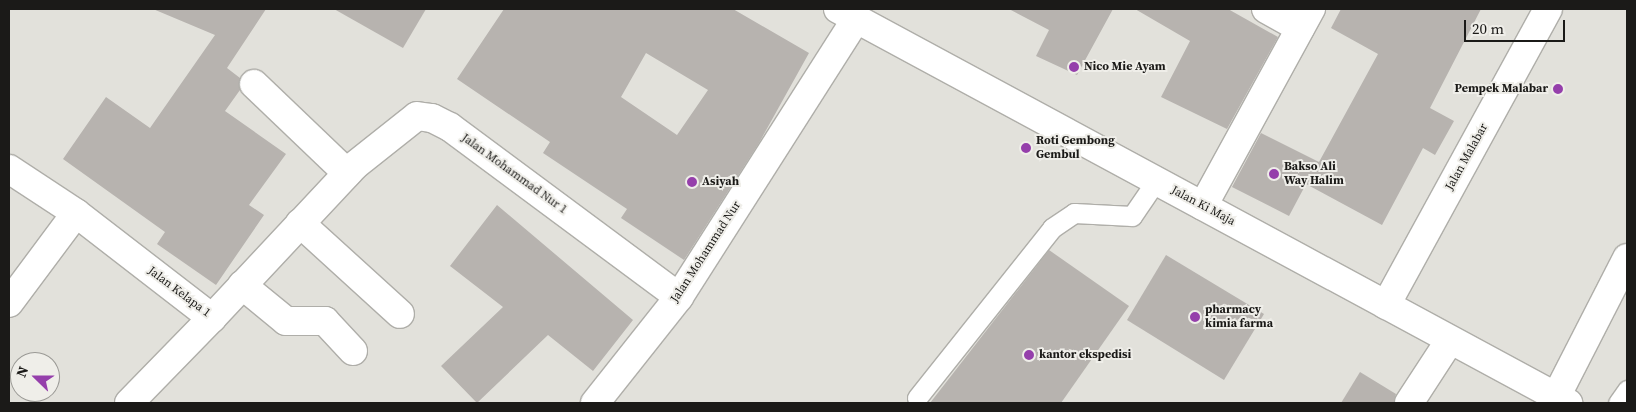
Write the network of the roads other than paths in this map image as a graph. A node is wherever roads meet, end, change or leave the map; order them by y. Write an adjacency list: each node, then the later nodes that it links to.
1 (1266, 9): 4 (street)
2 (1548, 9): 16 (street, Jalan Malabar)
3 (847, 14): 8 (street, Jalan Ki Maja); 14 (street, Jalan Mohammad Nur)
4 (1305, 18): 9 (street)
5 (254, 84): 7 (street)
6 (9, 169): 10 (street, Jalan Kelapa 1)
7 (347, 173): 11 (street, Jalan Kelapa 1); 14 (street, Jalan Mohammad Nur 1)
8 (1156, 181): 9 (street, Jalan Ki Maja); 22 (lane)
9 (1203, 206): 16 (street, Jalan Ki Maja)
10 (76, 213): 15 (street); 18 (street, Jalan Kelapa 1)
11 (300, 223): 13 (street, Jalan Kelapa 1); 17 (street)
12 (1627, 258): 23 (street)
13 (242, 285): 18 (street, Jalan Kelapa 1); 20 (street)
14 (679, 297): 25 (street, Jalan Mohammad Nur)
15 (9, 303)
16 (1386, 305): 19 (street, Jalan Ki Maja)
17 (400, 314)
18 (212, 318): 24 (street)
19 (1450, 340): 23 (street, Jalan Ki Maja); 26 (street)
20 (353, 351)
21 (1627, 390): 27 (lane)
22 (917, 398)
23 (1562, 400)
24 (129, 403)
25 (595, 403)
26 (1408, 403)
27 (1618, 403)

